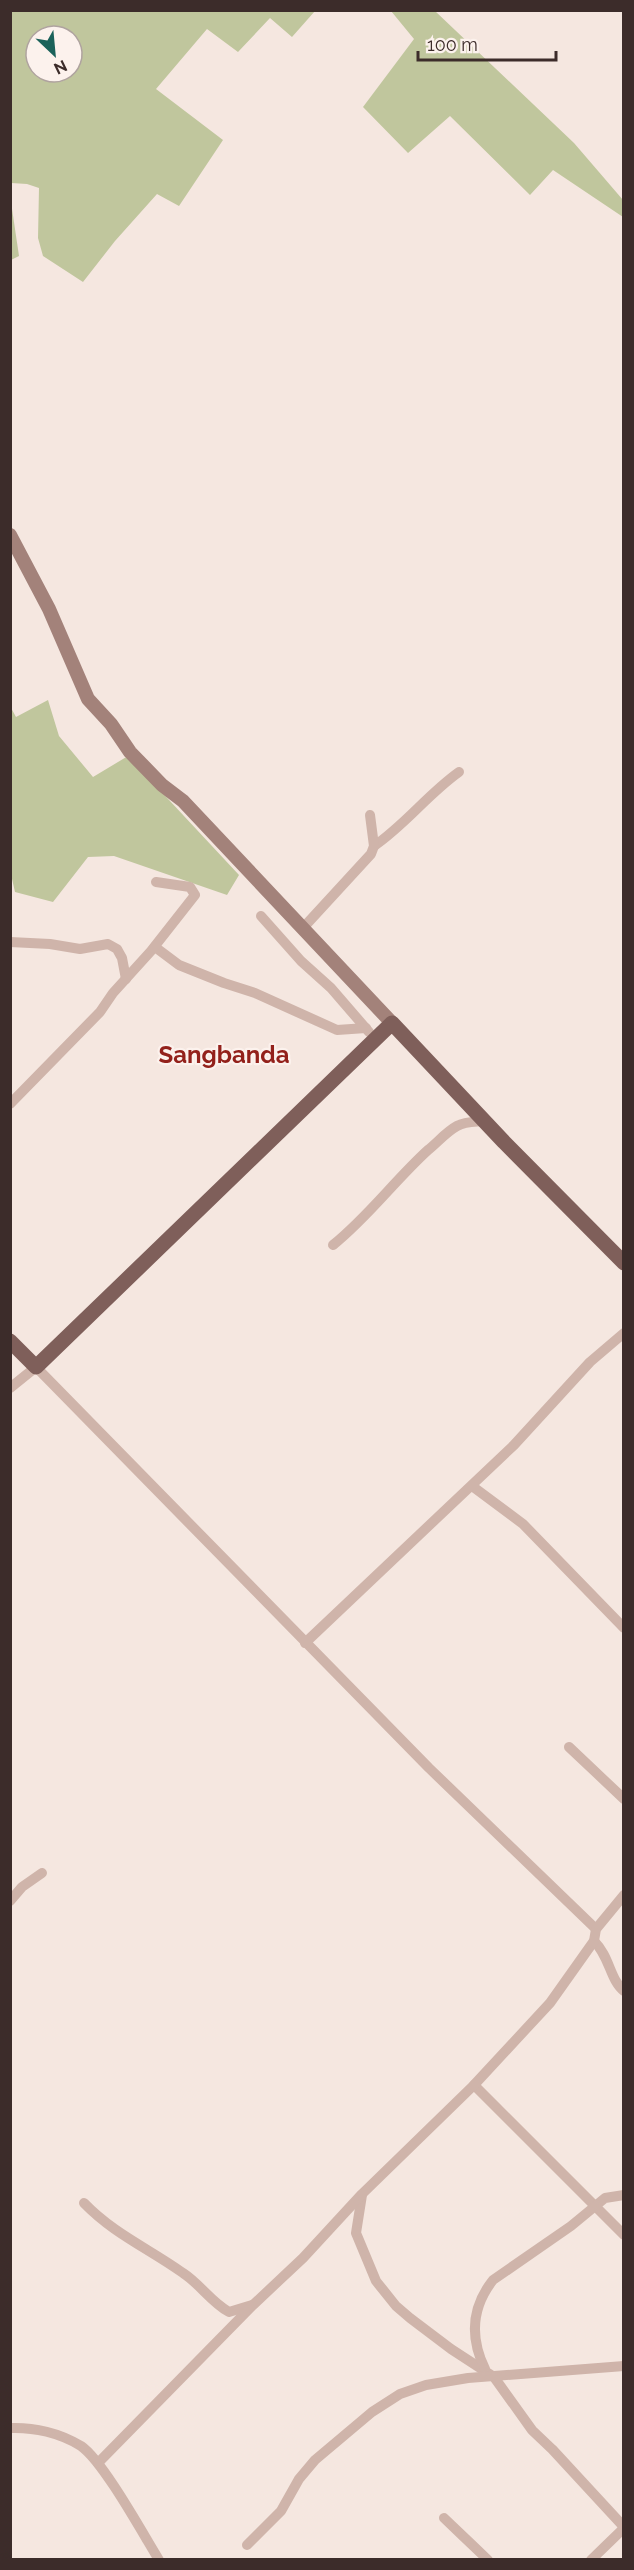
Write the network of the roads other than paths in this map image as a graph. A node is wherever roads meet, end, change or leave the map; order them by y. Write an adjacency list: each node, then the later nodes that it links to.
1 (10, 535): 7 (street)
2 (459, 772): 4 (street)
3 (370, 815): 4 (street)
4 (374, 846): 7 (street)
5 (156, 882): 9 (street)
6 (261, 916): 12 (street)
7 (303, 928): 11 (street)
8 (10, 942): 10 (street)
9 (155, 947): 10 (street); 12 (street)
10 (126, 979): 13 (street)
11 (392, 1023): 12 (main road); 14 (main road)
12 (371, 1033): 19 (main road)
13 (10, 1104)
14 (484, 1121): 15 (street); 16 (main road)
15 (333, 1245)
16 (624, 1263)
17 (624, 1333): 21 (street)
18 (10, 1341): 19 (main road)
19 (36, 1367): 20 (street); 23 (street)
20 (10, 1388)
21 (472, 1486): 22 (street); 23 (street)
22 (624, 1628)
23 (305, 1643): 29 (street)
24 (569, 1747): 25 (street)
25 (624, 1799)
26 (42, 1873): 28 (street)
27 (624, 1895): 29 (street)
28 (10, 1901)
29 (596, 1929): 30 (street)
30 (594, 1941): 31 (street); 32 (street)
31 (624, 1991)
32 (474, 2085): 33 (street); 36 (street)
33 (362, 2194): 38 (street); 40 (street)
34 (624, 2195): 36 (street)
35 (84, 2203): 38 (street)
36 (595, 2206): 37 (street); 40 (street)
37 (624, 2235)
38 (253, 2305): 43 (street)
39 (624, 2366): 41 (street)
40 (485, 2369): 41 (street)
41 (494, 2377): 45 (street); 46 (street)
42 (10, 2428): 43 (street)
43 (98, 2463): 47 (street)
44 (444, 2518): 48 (street)
45 (624, 2528): 49 (street)
46 (246, 2545)
47 (159, 2559)
48 (488, 2559)
49 (591, 2559)

